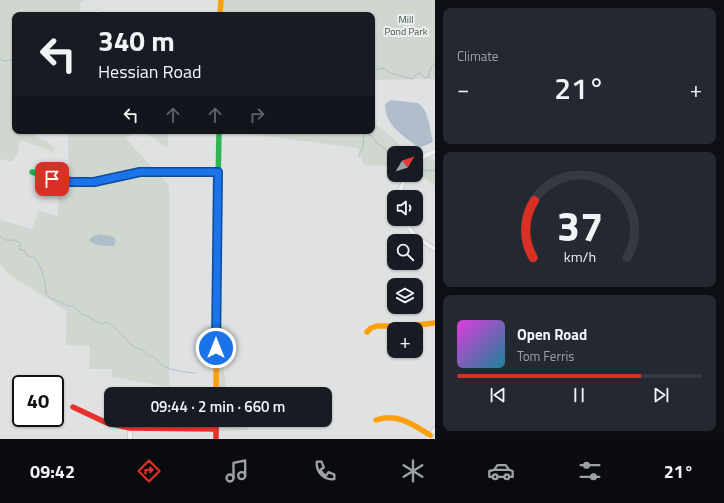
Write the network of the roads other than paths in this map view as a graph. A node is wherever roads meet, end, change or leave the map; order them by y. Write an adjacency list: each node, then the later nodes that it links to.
1 (220, 0): 2 (street)
2 (220, 12)
3 (219, 134): 7 (street)
4 (435, 152): 5 (street)
5 (423, 158)
6 (32, 172): 7 (street)
7 (218, 172): 12 (street)
8 (408, 226): 9 (street)
9 (435, 249)
10 (435, 323): 11 (street)
11 (367, 332)
12 (216, 387)
13 (73, 407): 15 (street)
14 (376, 420): 18 (street)
15 (130, 428): 16 (street); 19 (street)
16 (216, 429): 20 (street)
17 (435, 429): 18 (street)
18 (429, 437)
19 (130, 439)
20 (216, 439)

